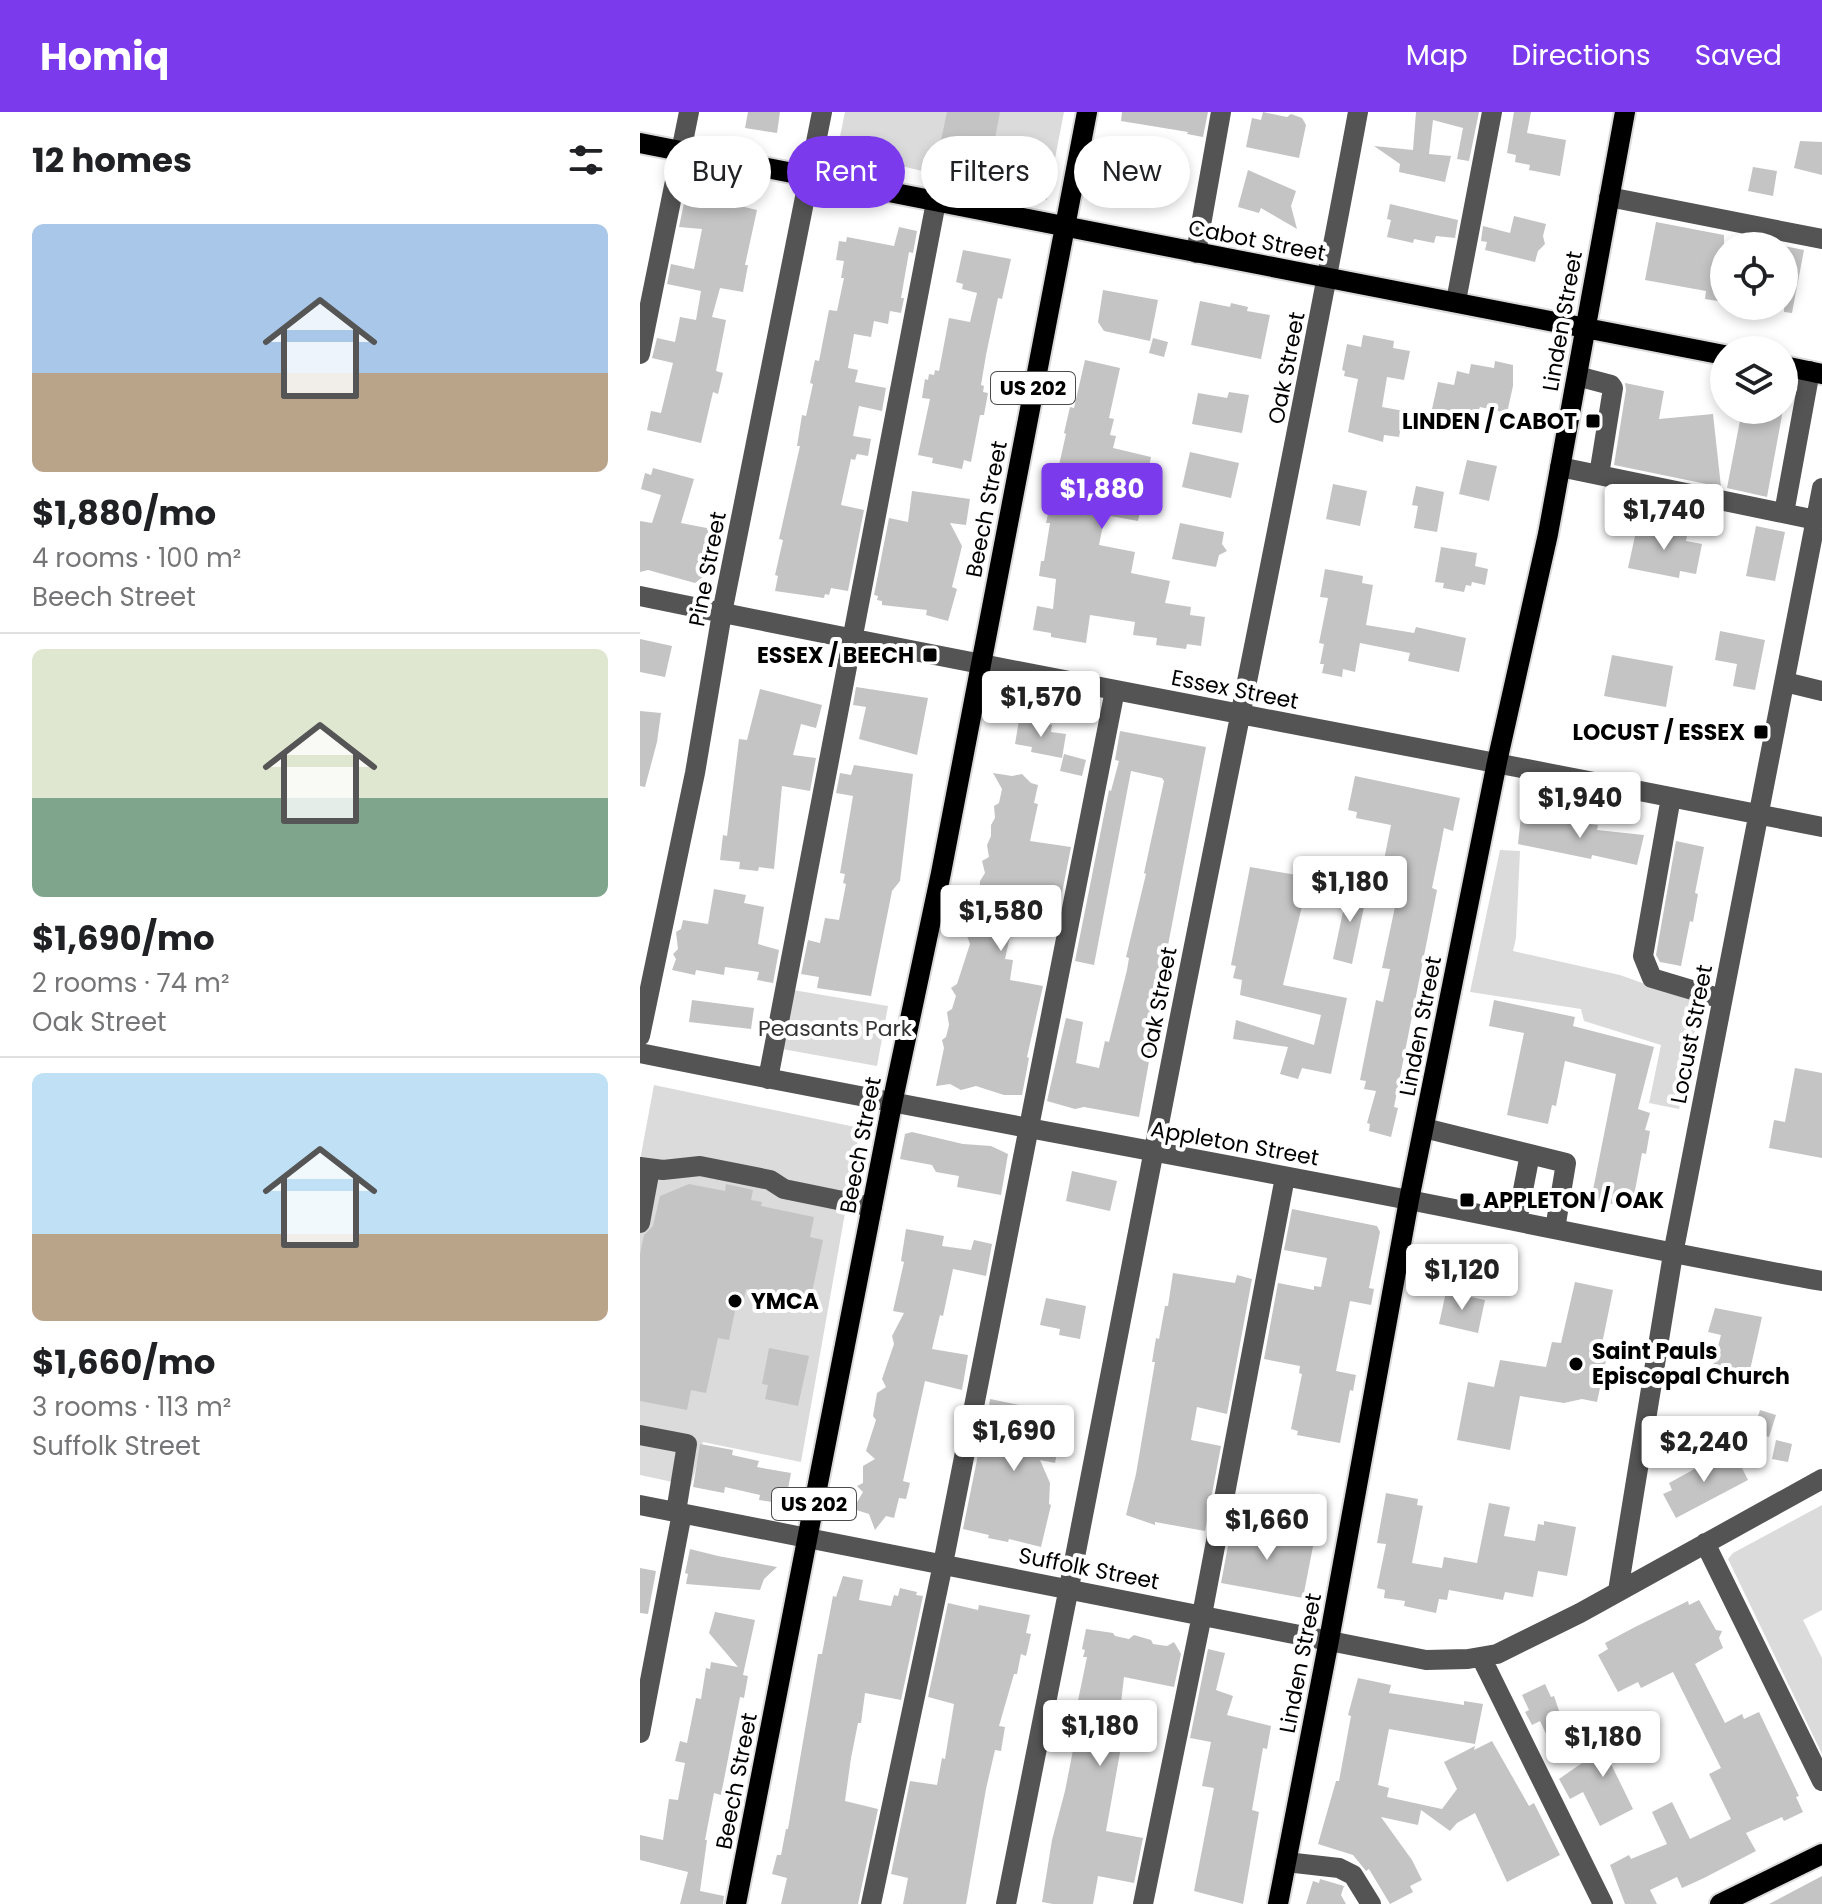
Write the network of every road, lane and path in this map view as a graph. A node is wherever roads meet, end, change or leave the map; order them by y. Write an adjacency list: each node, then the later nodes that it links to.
1 (689, 112): 8 (street)
2 (822, 112): 9 (street, Pine Street)
3 (1087, 112): 17 (main road, Beech Street / US 202)
4 (1221, 112): 19 (street)
5 (1358, 112): 20 (street, Oak Street)
6 (1492, 112): 21 (street)
7 (1625, 112): 12 (main road, Linden Street)
8 (684, 136)
9 (818, 136)
10 (640, 143): 11 (main road, Cabot Street)
11 (664, 148)
12 (1609, 197): 18 (street); 22 (main road, Linden Street)
13 (669, 208): 24 (street)
14 (804, 208): 33 (street, Pine Street)
15 (935, 208): 34 (street)
16 (966, 208): 17 (main road, Cabot Street)
17 (1063, 227): 19 (main road, Cabot Street); 35 (main road, Beech Street / US 202)
18 (1822, 239)
19 (1196, 253): 20 (main road, Cabot Street)
20 (1327, 278): 21 (main road, Cabot Street); 39 (street, Oak Street)
21 (1456, 301): 22 (main road, Cabot Street)
22 (1586, 328): 23 (main road, Cabot Street); 26 (main road, Linden Street)
23 (1710, 352)
24 (640, 354)
25 (1816, 372): 30 (street)
26 (1577, 376): 27 (main road, Linden Street); 28 (street)
27 (1560, 467): 28 (street); 40 (main road, Linden Street)
28 (1599, 475): 30 (street)
29 (1822, 488): 31 (street, Locust Street)
30 (1784, 513): 31 (street)
31 (1816, 520): 36 (street, Locust Street)
32 (640, 596): 33 (street, Essex Street)
33 (722, 613): 34 (street, Essex Street); 45 (street, Pine Street)
34 (852, 639): 35 (street, Essex Street); 47 (street)
35 (980, 664): 37 (street, Essex Street); 48 (main road, Beech Street / US 202)
36 (1785, 682): 38 (street); 42 (street, Locust Street)
37 (1115, 690): 39 (street, Essex Street); 50 (street)
38 (1822, 691)
39 (1239, 715): 40 (street, Essex Street); 51 (street, Oak Street)
40 (1497, 762): 41 (street, Essex Street); 49 (main road, Linden Street)
41 (1671, 797): 42 (street, Essex Street); 44 (street)
42 (1760, 815): 43 (street, Essex Street); 44 (street, Locust Street)
43 (1822, 827)
44 (1722, 999): 60 (street, Locust Street)
45 (640, 1036)
46 (640, 1053): 47 (street, Appleton Street)
47 (768, 1079): 48 (street, Appleton Street)
48 (892, 1104): 50 (street, Appleton Street); 56 (main road, Beech Street / US 202)
49 (1424, 1128): 52 (street); 55 (main road, Linden Street)
50 (1028, 1129): 51 (street, Appleton Street); 68 (street)
51 (1153, 1153): 54 (street, Appleton Street); 69 (street, Oak Street)
52 (1530, 1154): 57 (street); 59 (street)
53 (645, 1168): 56 (street); 58 (street)
54 (1285, 1177): 55 (street, Appleton Street); 71 (street)
55 (1409, 1200): 57 (street, Appleton Street); 72 (main road, Linden Street)
56 (872, 1207): 66 (main road, Beech Street / US 202)
57 (1517, 1221): 59 (street, Appleton Street)
58 (640, 1223)
59 (1555, 1229): 60 (street, Appleton Street)
60 (1673, 1254): 61 (street, Appleton Street); 70 (street, Locust Street)
61 (1822, 1281)
62 (640, 1435): 65 (street)
63 (1822, 1479): 67 (street, Suffolk Street)
64 (640, 1505): 65 (street, Suffolk Street)
65 (679, 1512): 66 (street, Suffolk Street); 74 (street)
66 (808, 1537): 68 (street, Suffolk Street); 78 (main road, Beech Street / US 202)
67 (1705, 1543): 70 (street, Suffolk Street); 75 (street)
68 (943, 1564): 69 (street, Suffolk Street); 79 (street)
69 (1071, 1589): 71 (street, Suffolk Street); 80 (street, Oak Street)
70 (1618, 1591): 73 (street, Suffolk Street)
71 (1202, 1615): 72 (street, Suffolk Street); 81 (street)
72 (1329, 1640): 73 (street, Suffolk Street); 77 (main road, Linden Street)
73 (1481, 1657): 84 (street)
74 (640, 1733)
75 (1822, 1781)
76 (1822, 1854): 85 (main road)
77 (1286, 1862): 82 (main road, Linden Street); 83 (street)
78 (736, 1904)
79 (871, 1904)
80 (1006, 1904)
81 (1143, 1904)
82 (1278, 1904)
83 (1371, 1904)
84 (1603, 1904)
85 (1720, 1904)

